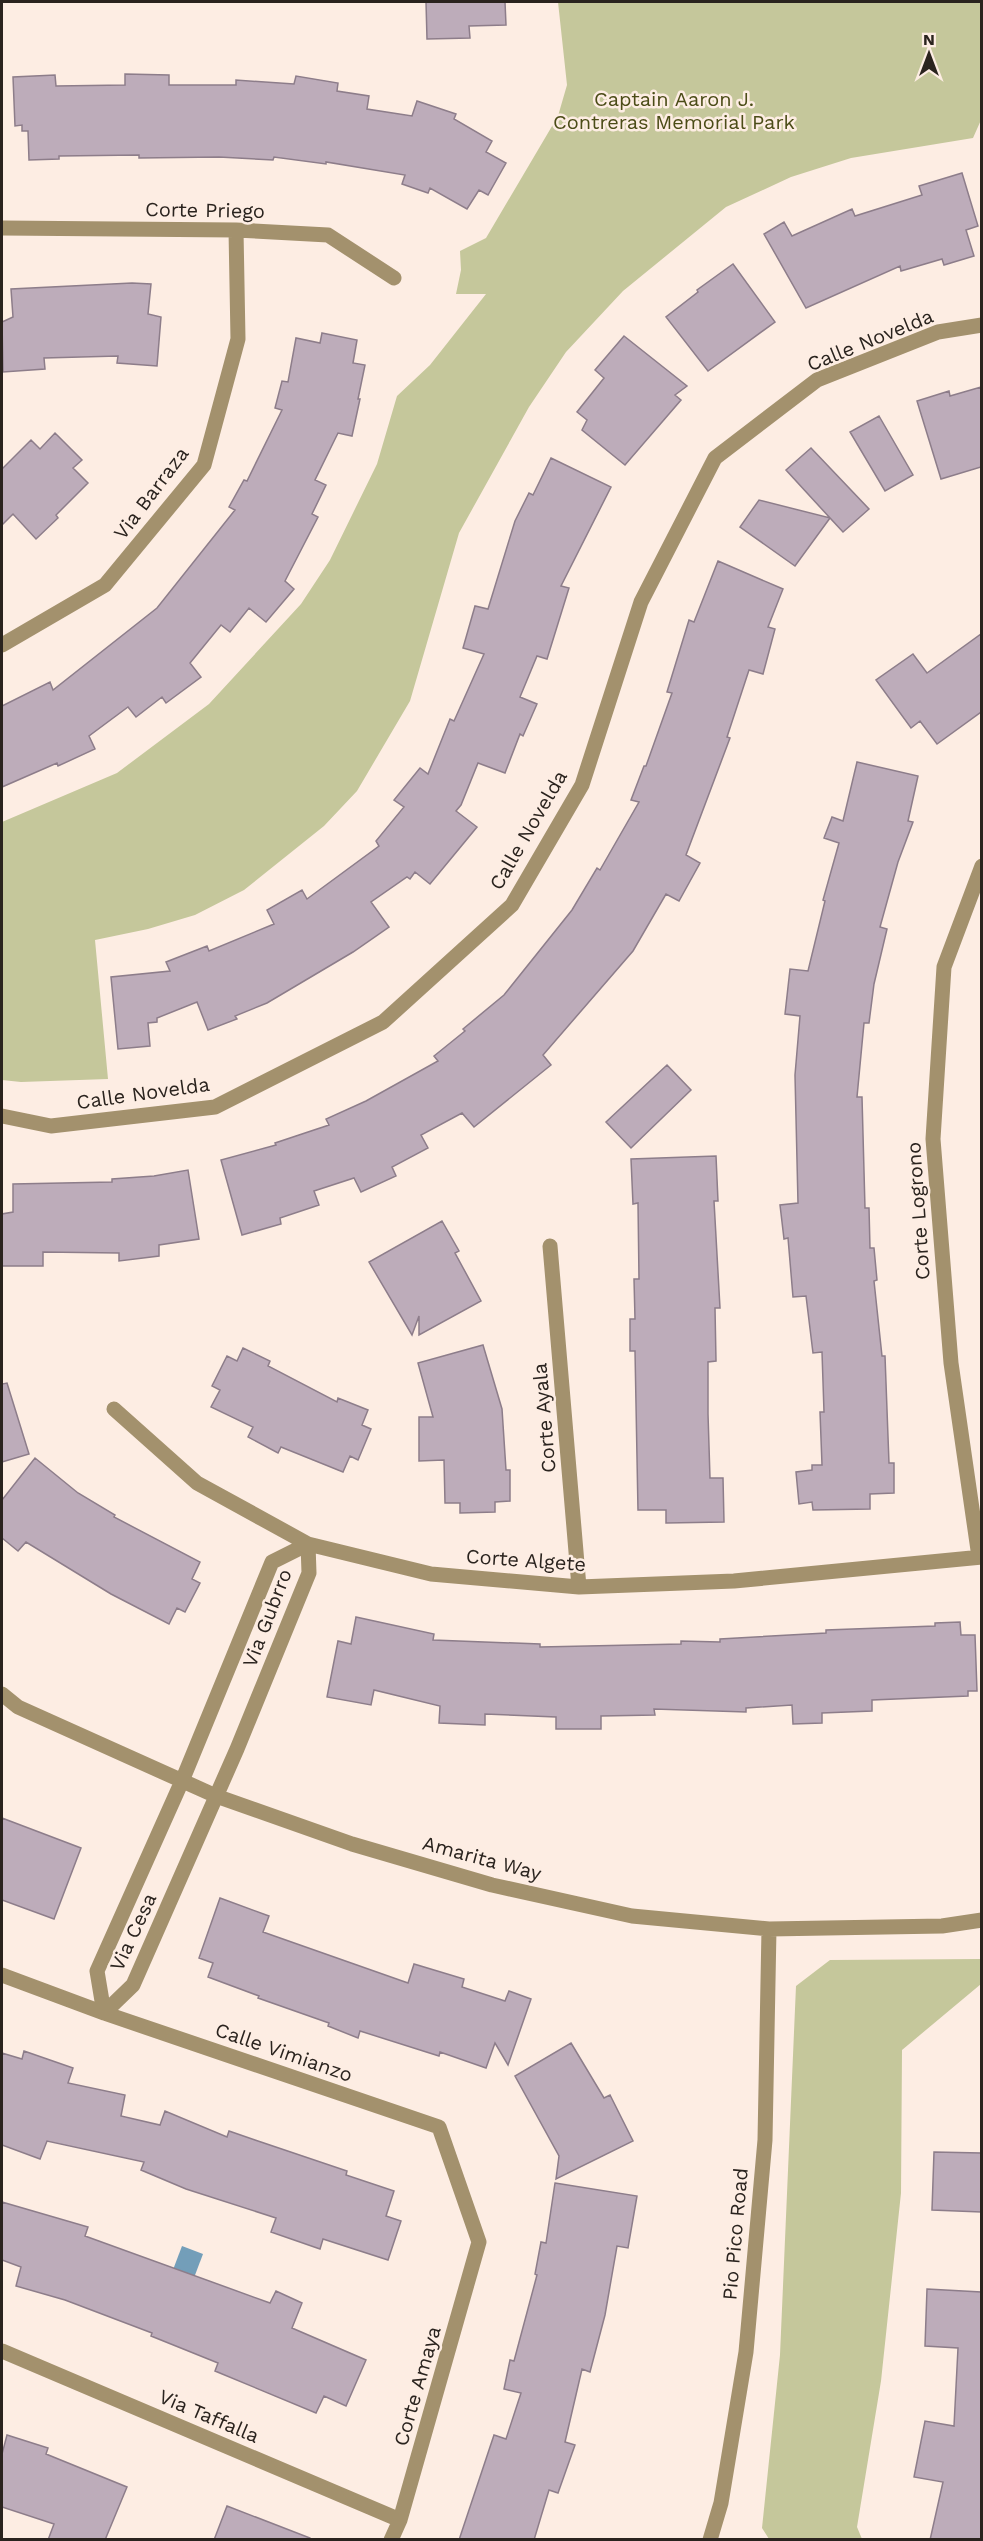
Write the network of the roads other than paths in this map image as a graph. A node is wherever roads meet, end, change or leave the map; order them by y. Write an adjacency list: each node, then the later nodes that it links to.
1 (2, 228): 2 (street, Corte Priego)
2 (236, 230): 3 (street, Corte Priego); 5 (street, Via Barraza)
3 (394, 278)
4 (981, 325): 7 (street, Calle Novelda)
5 (2, 645)
6 (981, 866): 11 (street, Corte Logrono)
7 (2, 1116)
8 (550, 1246): 12 (street, Corte Ayala)
9 (114, 1409): 10 (street, Corte Algete)
10 (308, 1544): 12 (street, Corte Algete); 14 (street, Via Gubrro); 15 (street, Via Gubrro)
11 (980, 1557): 12 (street, Corte Algete)
12 (579, 1587)
13 (2, 1694): 14 (street, Amarita Way)
14 (182, 1781): 15 (street, Amarita Way); 19 (street, Via Cesa)
15 (216, 1796): 17 (street, Amarita Way); 19 (street, Via Cesa)
16 (981, 1920): 17 (street, Amarita Way)
17 (769, 1929): 24 (street, Pio Pico Road)
18 (2, 1975): 19 (street, Calle Vimianzo)
19 (104, 2013): 20 (street, Calle Vimianzo)
20 (479, 2242): 22 (street, Corte Amaya)
21 (2, 2351): 22 (street, Via Taffalla)
22 (400, 2520): 23 (street, Corte Amaya)
23 (391, 2540)
24 (710, 2540)

